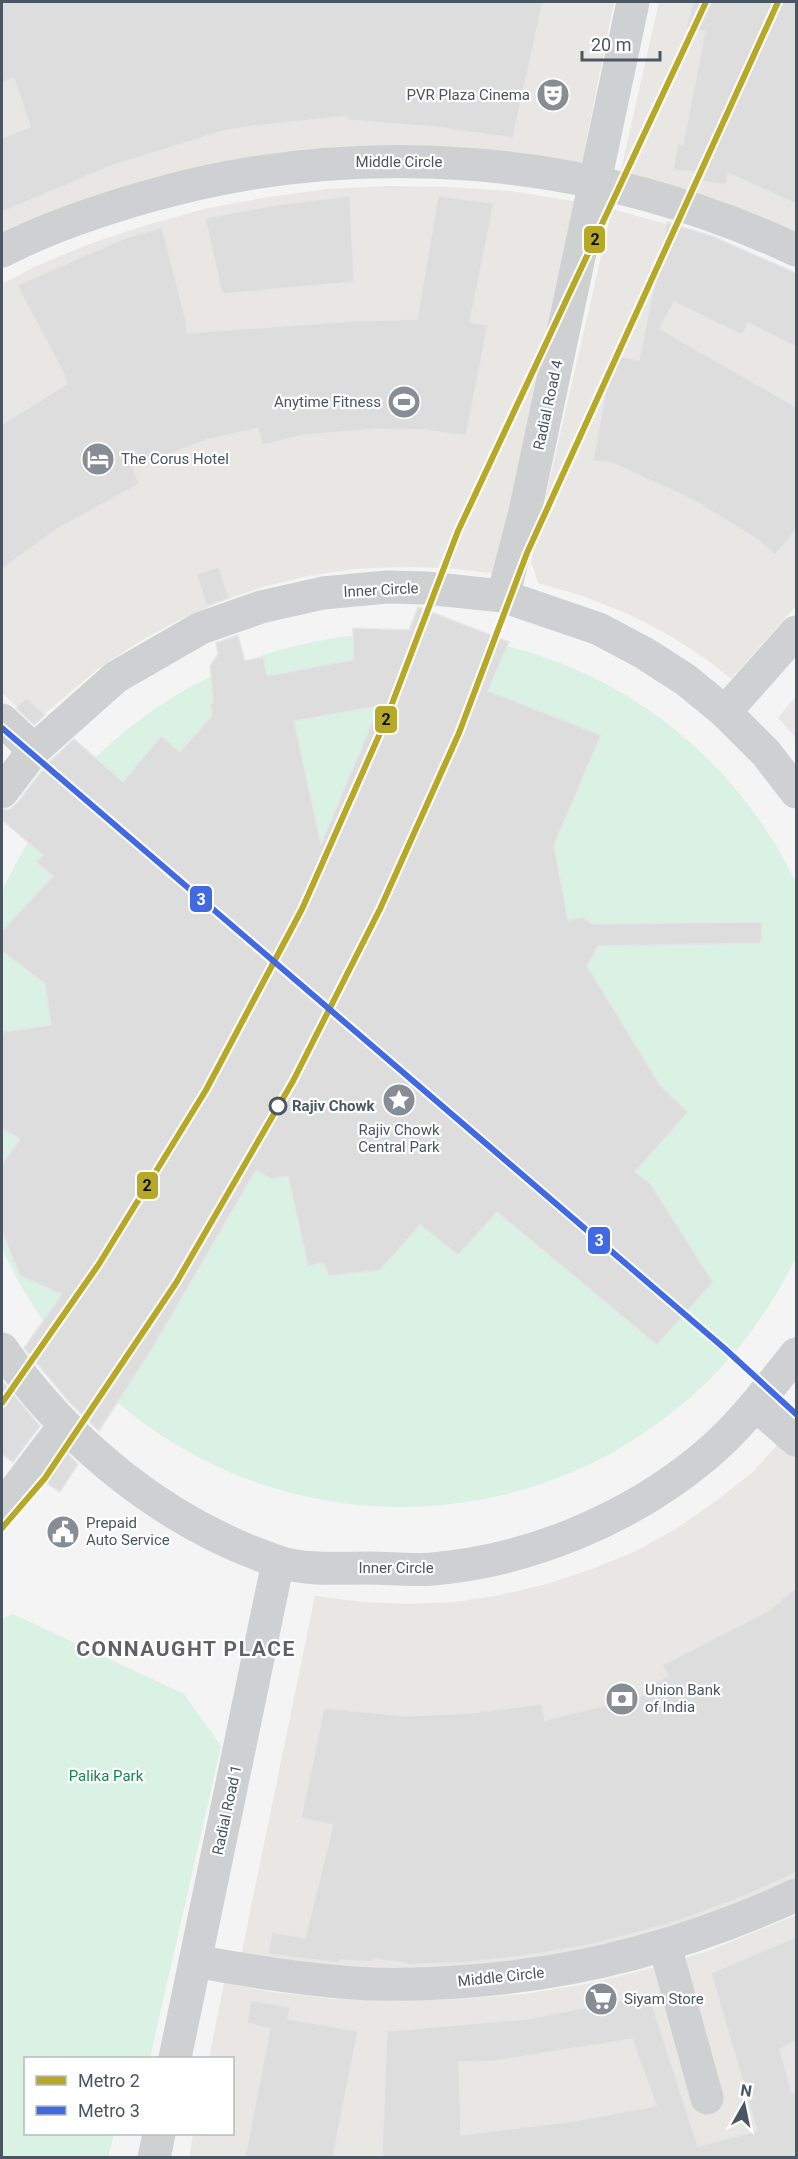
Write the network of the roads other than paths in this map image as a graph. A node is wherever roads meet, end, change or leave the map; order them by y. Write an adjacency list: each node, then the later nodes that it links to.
1 (633, 2): 2 (street, Radial Road 4)
2 (595, 182): 3 (street, Middle Circle); 4 (street, Middle Circle); 5 (street, Radial Road 4)
3 (796, 250)
4 (2, 251)
5 (503, 596): 7 (street, Inner Circle); 9 (street, Inner Circle)
6 (796, 632): 7 (street)
7 (725, 712): 11 (street, Inner Circle)
8 (2, 720): 9 (street)
9 (34, 750): 10 (street, Inner Circle)
10 (2, 792)
11 (796, 792)
12 (2, 1349): 15 (street, Inner Circle)
13 (796, 1353): 14 (street, Inner Circle)
14 (756, 1405): 16 (street); 18 (street, Inner Circle)
15 (64, 1426): 17 (street); 18 (street, Inner Circle)
16 (796, 1440)
17 (2, 1508)
18 (278, 1562): 21 (street, Radial Road 1)
19 (796, 1895): 20 (street, Middle Circle)
20 (665, 1946): 21 (street, Middle Circle); 23 (street)
21 (195, 1961): 22 (street, Radial Road 1)
22 (175, 2057)
23 (707, 2098)
24 (159, 2135): 25 (street)
25 (154, 2157)

